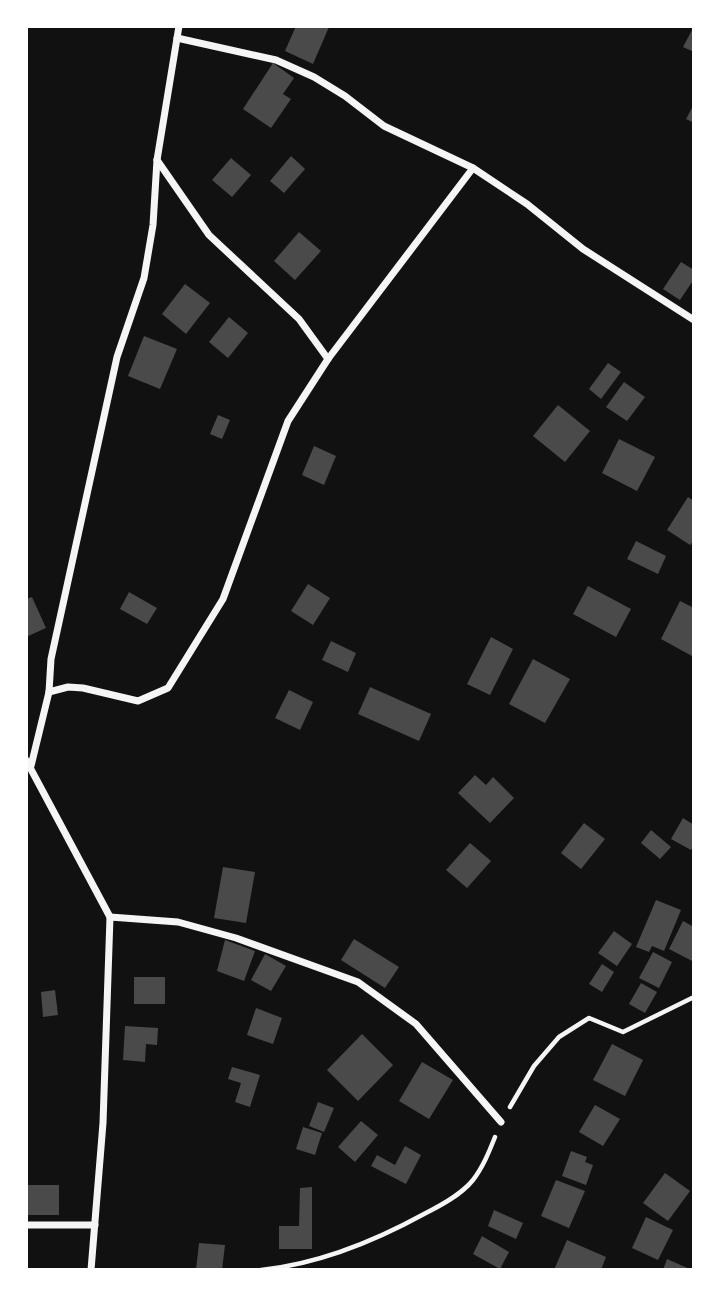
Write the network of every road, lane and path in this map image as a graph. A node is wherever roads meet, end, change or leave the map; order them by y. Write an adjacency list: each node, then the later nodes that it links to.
1 (179, 26): 2 (street)
2 (177, 38): 3 (street); 4 (street)
3 (157, 160): 6 (street); 7 (street)
4 (473, 169): 5 (street); 6 (street)
5 (694, 320)
6 (328, 359): 7 (street)
7 (49, 692): 8 (street)
8 (28, 763): 9 (street)
9 (110, 917): 11 (street); 13 (street)
10 (694, 997): 11 (path)
11 (501, 1122): 15 (path)
12 (26, 1225): 13 (street)
13 (95, 1225): 14 (street)
14 (91, 1270)
15 (261, 1270)

